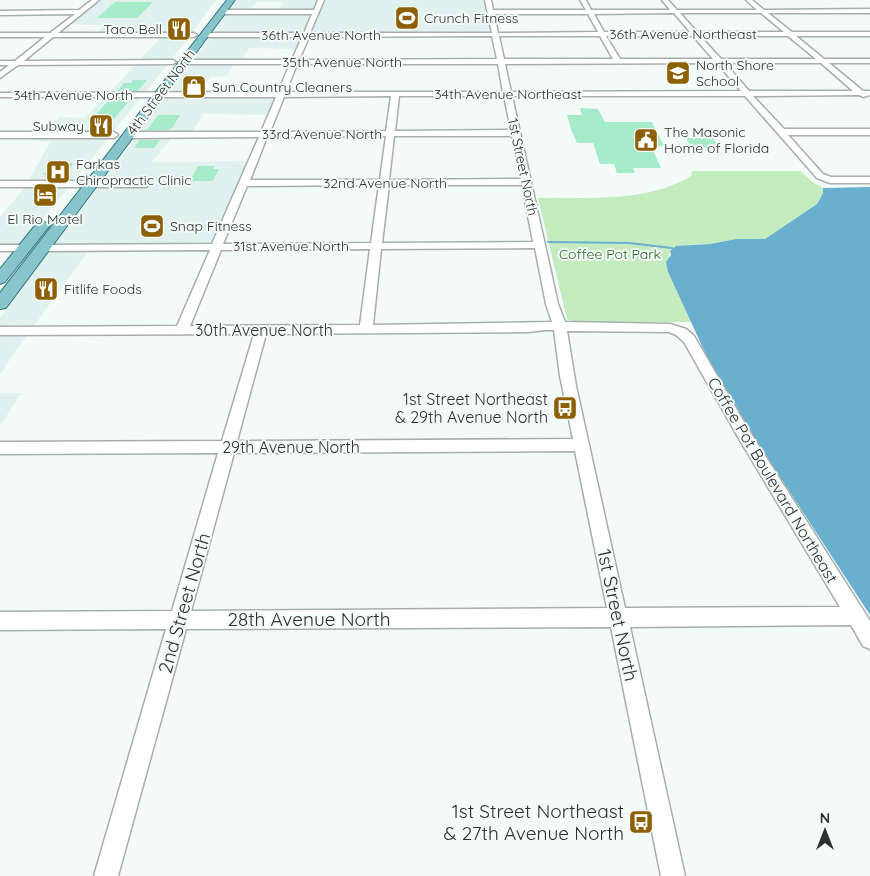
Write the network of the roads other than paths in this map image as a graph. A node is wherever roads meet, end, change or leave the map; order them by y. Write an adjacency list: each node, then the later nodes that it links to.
1 (96, 0): 12 (street)
2 (222, 0): 13 (main road, 4th Street North)
3 (231, 0): 14 (main road, 4th Street North)
4 (321, 0): 15 (street)
5 (488, 0): 16 (street, 1st Street North)
6 (583, 0): 17 (street)
7 (665, 0): 18 (street)
8 (749, 0): 19 (street)
9 (845, 1): 10 (street)
10 (860, 11): 11 (street); 19 (street); 21 (street)
11 (870, 11)
12 (80, 12): 20 (street); 28 (street)
13 (212, 12): 22 (main road); 29 (main road, 4th Street North)
14 (222, 12): 15 (street); 22 (main road, 4th Street North)
15 (316, 12): 31 (street)
16 (491, 12): 17 (street); 32 (street, 1st Street North)
17 (589, 12): 18 (street); 23 (street)
18 (676, 12): 19 (street); 24 (street)
19 (763, 12): 25 (street)
20 (0, 13)
21 (870, 17)
22 (212, 25): 30 (main road, 4th Street North)
23 (601, 34): 24 (street, 36th Avenue Northeast); 32 (street, 36th Avenue Northeast); 34 (street)
24 (695, 34): 25 (street, 36th Avenue Northeast); 35 (street)
25 (790, 34): 26 (street, 36th Avenue Northeast); 36 (street)
26 (870, 34)
27 (0, 35): 28 (street)
28 (52, 35): 29 (street); 38 (street)
29 (194, 35): 39 (main road, 4th Street North); 40 (main road)
30 (205, 35): 31 (street, 36th Avenue North); 40 (main road, 4th Street North)
31 (306, 35): 32 (street, 36th Avenue North); 41 (street)
32 (496, 35): 33 (street, 1st Street North)
33 (501, 61): 34 (street, 35th Avenue North); 41 (street, 35th Avenue North); 48 (street, 1st Street North)
34 (617, 61): 35 (street, 35th Avenue North)
35 (718, 61): 36 (street, 35th Avenue North); 44 (street)
36 (822, 61): 37 (street, 35th Avenue North); 45 (street)
37 (870, 61)
38 (18, 62): 39 (street); 42 (street); 43 (street)
39 (173, 62): 50 (main road, 4th Street North)
40 (184, 62): 41 (street, 35th Avenue North); 51 (main road, 4th Street North)
41 (295, 62): 52 (street)
42 (0, 63)
43 (0, 76)
44 (747, 93): 45 (street, 34th Avenue Northeast); 48 (street, 34th Avenue Northeast); 54 (street)
45 (861, 93): 46 (street, 34th Avenue Northeast); 53 (street)
46 (870, 93)
47 (395, 94): 48 (street, 34th Avenue Northeast); 52 (street, 34th Avenue Northeast); 57 (street)
48 (508, 94): 58 (street, 1st Street North)
49 (0, 95): 50 (street, 34th Avenue North)
50 (146, 95): 51 (street, 34th Avenue Northeast); 60 (main road, 4th Street North)
51 (159, 95): 52 (street, 34th Avenue Northeast); 61 (main road, 4th Street North)
52 (281, 95): 56 (street)
53 (870, 101)
54 (782, 132): 55 (street); 64 (street)
55 (870, 132)
56 (264, 134): 57 (street, 33rd Avenue North); 61 (street, 33rd Avenue North); 66 (street)
57 (390, 134): 58 (street, 33rd Avenue North); 67 (street)
58 (516, 134): 65 (street, 1st Street North)
59 (0, 135): 60 (street)
60 (114, 135): 62 (main road)
61 (129, 135): 62 (main road, 4th Street North)
62 (107, 153): 70 (main road, 4th Street North)
63 (89, 167): 69 (main road)
64 (870, 180)
65 (526, 182): 67 (street, 32nd Avenue North); 73 (street, 1st Street North)
66 (244, 183): 67 (street, 32nd Avenue North); 74 (street)
67 (384, 183): 75 (street)
68 (0, 184): 69 (street)
69 (75, 184): 70 (street); 72 (main road)
70 (92, 184): 71 (street); 78 (main road, 4th Street North)
71 (146, 184)
72 (52, 213): 77 (main road); 78 (main road)
73 (540, 245): 75 (street, 31st Avenue North); 86 (street, 1st Street North)
74 (217, 246): 75 (street, 31st Avenue North); 78 (street, 31st Avenue North); 82 (street)
75 (376, 246): 84 (street)
76 (0, 248): 77 (street)
77 (25, 248): 79 (main road)
78 (42, 248): 80 (main road, 4th Street North)
79 (0, 279)
80 (0, 304)
81 (670, 328): 86 (street, 30th Avenue North); 90 (street, Coffee Pot Boulevard Northeast)
82 (181, 330): 83 (street, 30th Avenue North); 85 (street, 30th Avenue North)
83 (261, 330): 84 (street, 30th Avenue North); 88 (street, 2nd Street North)
84 (366, 330): 86 (street, 30th Avenue North)
85 (0, 331)
86 (557, 331): 87 (street, 1st Street North)
87 (581, 445): 88 (street, 29th Avenue North); 91 (street, 1st Street North)
88 (228, 447): 89 (street, 29th Avenue North); 92 (street, 2nd Street North)
89 (0, 448)
90 (856, 616): 91 (street, 28th Avenue North); 94 (street, Coffee Pot Boulevard Northeast)
91 (618, 618): 92 (street, 28th Avenue North); 96 (street, 1st Street North)
92 (179, 620): 93 (street, 28th Avenue North); 95 (street, 2nd Street North)
93 (0, 621)
94 (870, 639)
95 (106, 876)
96 (673, 876)

